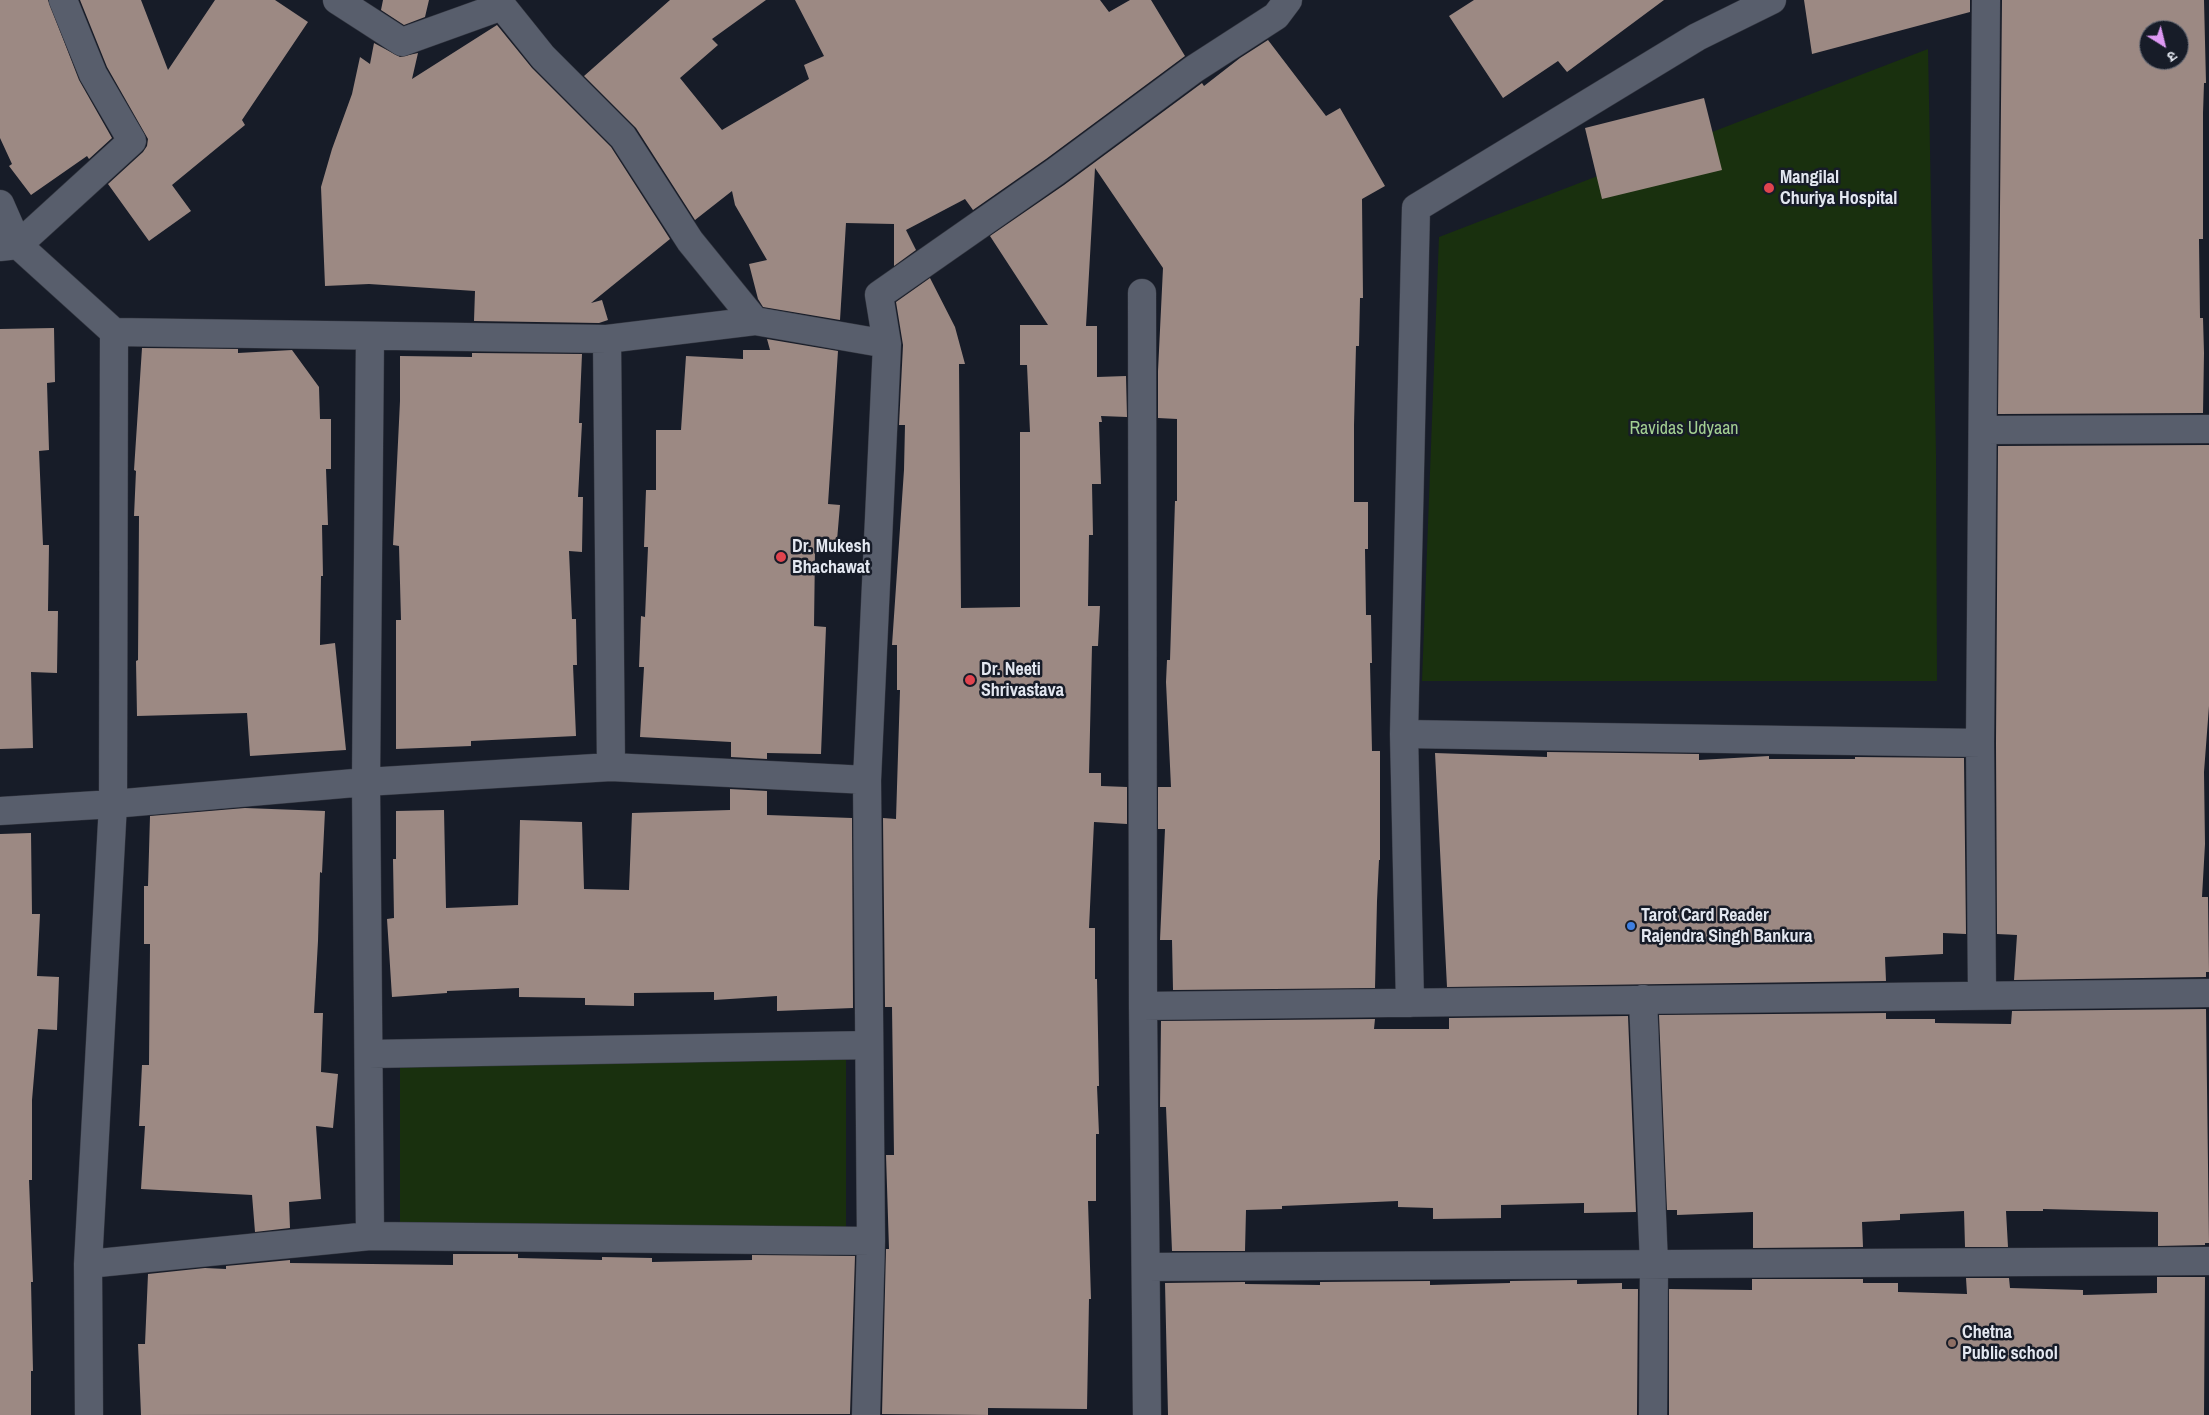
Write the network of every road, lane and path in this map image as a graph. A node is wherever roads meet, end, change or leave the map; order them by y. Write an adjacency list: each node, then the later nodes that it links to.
1 (63, 0): 7 (street)
2 (336, 0): 9 (street)
3 (1288, 0): 13 (street)
4 (1772, 0): 16 (street)
5 (1986, 0): 15 (street)
6 (0, 204): 7 (street)
7 (9, 246): 10 (street)
8 (1142, 293): 27 (street)
9 (755, 321): 12 (street); 13 (street)
10 (114, 332): 11 (street); 21 (street)
11 (370, 336): 12 (street); 20 (street)
12 (606, 340): 18 (street)
13 (887, 344): 19 (street)
14 (2209, 429): 15 (street)
15 (1983, 430): 17 (street)
16 (1404, 734): 17 (street); 26 (street)
17 (1980, 743): 24 (street)
18 (611, 767): 19 (street); 20 (street)
19 (867, 780): 28 (street)
20 (366, 782): 21 (street); 29 (street)
21 (113, 804): 22 (street); 33 (street)
22 (0, 812)
23 (2209, 994): 24 (street)
24 (1982, 995): 25 (street)
25 (1643, 1000): 26 (street); 34 (street)
26 (1410, 1003): 27 (street)
27 (1142, 1006): 35 (street)
28 (870, 1045): 29 (street); 31 (street)
29 (369, 1054): 30 (street)
30 (370, 1236): 31 (street); 33 (street)
31 (872, 1241): 37 (street)
32 (2209, 1261): 34 (street)
33 (88, 1264): 36 (street)
34 (1654, 1264): 35 (street); 39 (street)
35 (1146, 1267): 38 (street)
36 (89, 1415)
37 (866, 1415)
38 (1147, 1415)
39 (1653, 1415)

